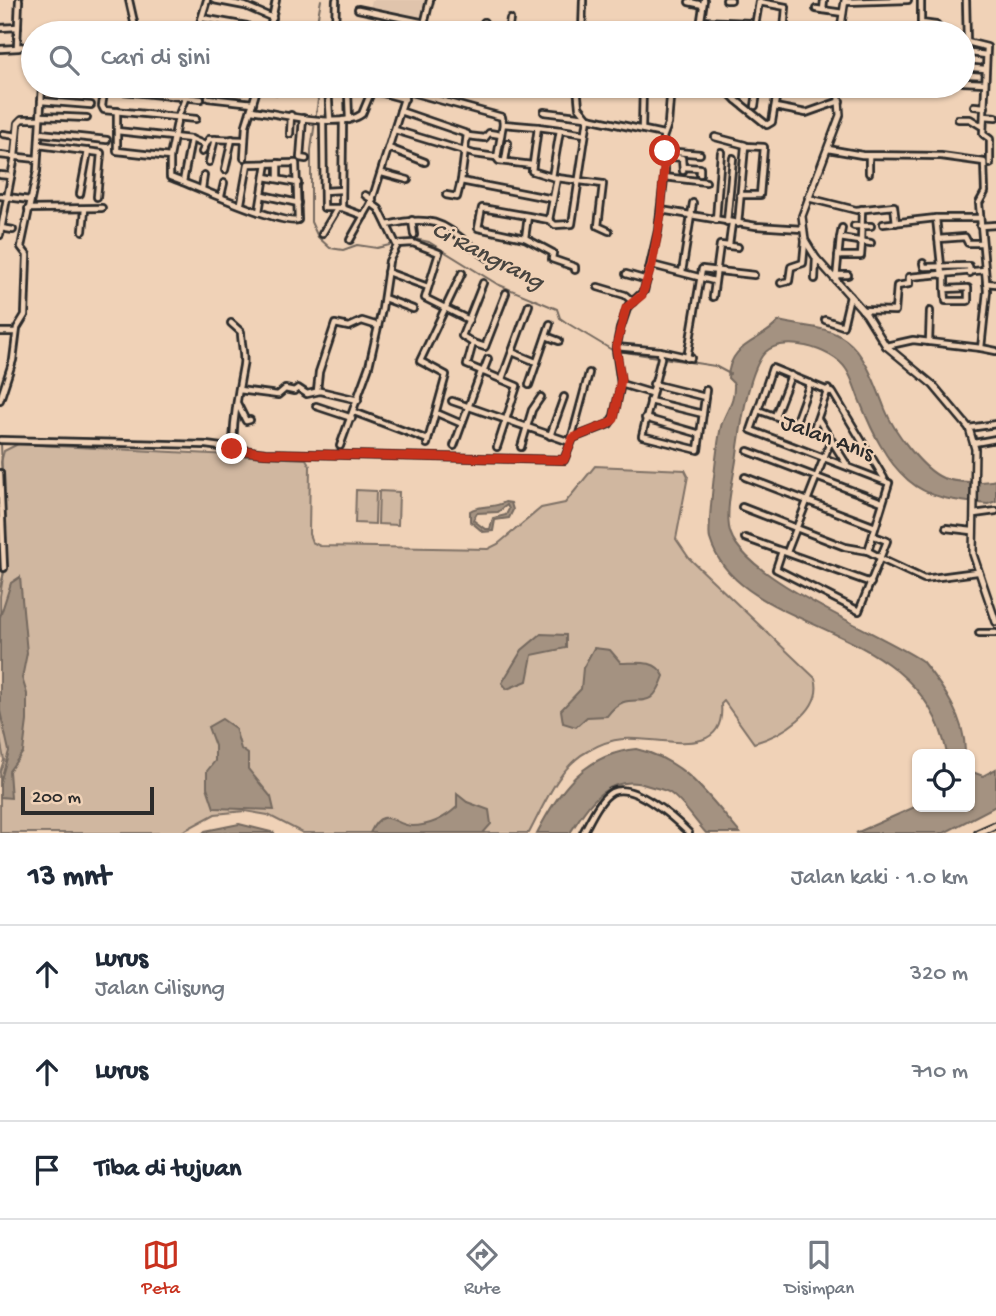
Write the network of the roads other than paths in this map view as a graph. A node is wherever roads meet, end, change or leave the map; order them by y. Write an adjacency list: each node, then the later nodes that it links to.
1 (19, 0): 36 (street)
2 (128, 0): 22 (street)
3 (207, 0): 20 (street)
4 (214, 0): 21 (street)
5 (276, 0): 21 (street)
6 (335, 0): 26 (street)
7 (430, 0): 28 (street)
8 (583, 0): 29 (street)
9 (824, 0): 18 (street)
10 (908, 0): 13 (street)
11 (920, 0): 34 (street)
12 (966, 0): 35 (street)
13 (845, 1): 19 (street)
14 (689, 2): 15 (street)
15 (702, 2): 30 (street)
16 (358, 9): 27 (street)
17 (816, 9): 18 (street)
18 (823, 10): 19 (street)
19 (843, 13): 33 (street)
20 (202, 18): 23 (street); 24 (street)
21 (273, 18): 25 (street)
22 (133, 21)
23 (201, 21)
24 (219, 21)
25 (272, 21)
26 (335, 21)
27 (415, 21)
28 (425, 21)
29 (582, 21)
30 (701, 21)
31 (755, 21): 32 (street)
32 (785, 21)
33 (842, 21)
34 (921, 21)
35 (966, 21)
36 (18, 27): 37 (street); 39 (street)
37 (0, 28)
38 (975, 45): 42 (street)
39 (19, 48): 40 (street)
40 (0, 50)
41 (975, 54): 42 (street)
42 (986, 55): 44 (street)
43 (975, 68): 44 (street)
44 (985, 69): 46 (street)
45 (975, 83): 46 (street)
46 (985, 83): 71 (street)
47 (42, 98): 65 (street)
48 (103, 98): 73 (street)
49 (183, 98): 78 (street)
50 (194, 98): 66 (street)
51 (254, 98): 66 (street)
52 (329, 98): 88 (street)
53 (348, 98): 86 (street)
54 (369, 98): 86 (street)
55 (400, 98): 63 (street)
56 (440, 98): 89 (street)
57 (578, 98): 79 (street)
58 (643, 98): 92 (street)
59 (670, 98): 101 (street)
60 (736, 98): 70 (street)
61 (756, 98): 68 (street)
62 (776, 98): 70 (street)
63 (404, 99): 74 (street)
64 (841, 100): 70 (street); 116 (street)
65 (41, 101): 67 (street); 81 (street)
66 (253, 103): 72 (street)
67 (91, 105)
68 (755, 106)
69 (974, 106): 71 (street)
70 (775, 107)
71 (985, 107): 77 (street)
72 (251, 110): 76 (street); 109 (street)
73 (117, 111): 78 (street); 95 (street)
74 (400, 111): 93 (street); 103 (street)
75 (544, 112): 79 (street)
76 (292, 115): 83 (street); 98 (street)
77 (984, 116): 80 (street); 91 (street)
78 (177, 117): 85 (street); 104 (street)
79 (587, 117): 92 (street); 99 (street)
80 (996, 117)
81 (40, 118): 82 (street); 96 (street); 102 (street)
82 (87, 118)
83 (303, 118): 87 (street); 131 (street)
84 (958, 118): 91 (street)
85 (196, 119)
86 (350, 119): 88 (street); 159 (street)
87 (319, 120): 88 (street); 158 (street)
88 (331, 120)
89 (503, 124): 90 (street); 100 (street)
90 (538, 127): 94 (street); 138 (street)
91 (983, 127): 137 (street)
92 (642, 129): 101 (street)
93 (395, 130): 115 (street); 118 (street)
94 (560, 130): 99 (street); 147 (street)
95 (117, 131): 104 (street); 126 (street)
96 (40, 133): 110 (street); 113 (street)
97 (3, 134): 102 (street)
98 (290, 134)
99 (585, 134): 151 (street)
100 (501, 135): 103 (street); 128 (street)
101 (664, 135): 121 (street)
102 (16, 136): 124 (street)
103 (468, 136): 118 (street)
104 (173, 137): 106 (street); 126 (street)
105 (715, 137): 114 (street)
106 (191, 139): 112 (street); 153 (street)
107 (215, 139): 108 (street); 119 (street); 133 (street)
108 (232, 139): 109 (street); 139 (street)
109 (245, 139): 127 (street)
110 (107, 140)
111 (508, 142): 132 (street)
112 (203, 144)
113 (39, 145): 117 (street); 130 (street)
114 (746, 145): 164 (street); 164 (street)
115 (389, 148): 134 (street); 140 (street)
116 (828, 149): 125 (street); 168 (street)
117 (88, 151): 160 (street); 167 (street)
118 (465, 151): 128 (street); 152 (street)
119 (202, 152)
120 (721, 152): 190 (street)
121 (665, 154): 122 (street); 142 (street); 148 (street)
122 (700, 154)
123 (0, 155): 124 (street)
124 (15, 156): 130 (street); 145 (street)
125 (869, 156): 137 (street); 141 (street)
126 (170, 157): 153 (street)
127 (244, 158)
128 (497, 158): 132 (street)
129 (733, 158): 191 (street)
130 (38, 159): 170 (street)
131 (306, 159)
132 (505, 161): 138 (street)
133 (209, 162)
134 (425, 162)
135 (267, 163): 136 (street); 146 (street); 174 (street)
136 (278, 163): 149 (street); 156 (street)
137 (990, 164): 187 (street)
138 (533, 165): 147 (street)
139 (225, 170)
140 (382, 173): 150 (street); 172 (street)
141 (869, 173)
142 (701, 174)
143 (0, 175): 145 (street)
144 (204, 175): 157 (street)
145 (11, 176): 165 (street)
146 (265, 177): 149 (street); 161 (street)
147 (554, 177): 151 (street); 169 (street)
148 (664, 177): 154 (street); 180 (street)
149 (278, 178): 156 (street)
150 (408, 180)
151 (578, 180): 188 (street); 205 (street)
152 (461, 181): 163 (street); 169 (street)
153 (183, 182): 157 (street)
154 (706, 182)
155 (223, 183): 166 (street)
156 (298, 183): 171 (street)
157 (202, 189): 166 (street)
158 (324, 191): 159 (street); 176 (street)
159 (342, 191): 176 (street)
160 (80, 194)
161 (262, 195): 171 (street); 181 (street)
162 (365, 195): 172 (street)
163 (446, 195)
164 (740, 195): 191 (street)
165 (3, 196): 170 (street); 182 (street)
166 (221, 196): 174 (street)
167 (97, 197)
168 (808, 198): 179 (street); 201 (street)
169 (553, 199): 188 (street)
170 (30, 200): 177 (street)
171 (298, 202): 181 (street)
172 (372, 202): 183 (street); 194 (street)
173 (693, 203): 185 (street)
174 (241, 204): 181 (street)
175 (102, 208): 178 (street)
176 (340, 208): 183 (street); 206 (street)
177 (28, 209): 178 (street); 265 (street)
178 (85, 209): 204 (street)
179 (862, 209): 192 (street); 197 (street)
180 (661, 210): 185 (street); 224 (street)
181 (259, 212)
182 (1, 216): 200 (street)
183 (364, 216): 212 (street)
184 (528, 216): 188 (street); 209 (street); 209 (street)
185 (692, 217): 190 (street); 230 (street)
186 (936, 218): 187 (street); 192 (street); 211 (street)
187 (979, 218): 199 (street)
188 (549, 219)
189 (412, 220): 194 (street); 208 (street); 221 (street)
190 (716, 220): 191 (street)
191 (732, 223): 201 (street); 218 (street)
192 (896, 223): 193 (street)
193 (883, 224)
194 (387, 225): 214 (street)
195 (996, 225): 199 (street)
196 (853, 226): 197 (street)
197 (862, 226): 198 (street); 215 (street)
198 (871, 226)
199 (980, 226): 217 (street)
200 (1, 228): 203 (street); 207 (street)
201 (802, 229): 213 (street)
202 (834, 229): 210 (street)
203 (13, 230)
204 (83, 231)
205 (608, 231)
206 (322, 234)
207 (0, 235)
208 (414, 235)
209 (525, 237): 227 (street)
210 (840, 238): 215 (street); 220 (street)
211 (938, 239): 217 (street); 225 (street)
212 (350, 240)
213 (805, 240): 222 (street); 243 (street)
214 (396, 242): 229 (street); 246 (street)
215 (862, 242): 216 (street); 220 (street)
216 (871, 243)
217 (982, 243): 228 (street)
218 (729, 245): 219 (street); 226 (street)
219 (738, 247)
220 (838, 256): 238 (street)
221 (488, 258)
222 (816, 258): 238 (street); 239 (street)
223 (923, 263): 225 (street)
224 (652, 265): 230 (street); 240 (street)
225 (941, 266): 232 (street); 236 (street)
226 (716, 269): 234 (street); 237 (street); 241 (street)
227 (575, 270)
228 (985, 270): 232 (street); 244 (street)
229 (387, 272): 246 (street); 252 (street)
230 (682, 272): 237 (street)
231 (461, 273): 255 (street)
232 (970, 273): 236 (street)
233 (626, 274): 240 (street)
234 (754, 275)
235 (848, 275): 238 (street)
236 (943, 275): 248 (street); 257 (street)
237 (701, 277): 241 (street); 275 (street)
238 (836, 277): 250 (street)
239 (815, 279)
240 (647, 280): 253 (street)
241 (714, 281): 251 (street)
242 (483, 283): 259 (street)
243 (781, 283)
244 (986, 283): 245 (street); 271 (street)
245 (996, 284)
246 (428, 287): 255 (street)
247 (598, 288): 253 (street)
248 (945, 289): 248 (street)
249 (506, 293): 269 (street)
250 (850, 296): 257 (street); 260 (street)
251 (713, 297)
252 (384, 298): 256 (street); 263 (street)
253 (633, 302): 272 (street)
254 (529, 305): 274 (street)
255 (445, 308): 259 (street); 302 (street)
256 (413, 309)
257 (862, 310): 270 (street)
258 (930, 311): 268 (street)
259 (469, 320): 269 (street)
260 (825, 320)
261 (231, 323): 287 (street)
262 (550, 324): 266 (street)
263 (379, 326): 289 (street); 295 (street)
264 (0, 332): 265 (street)
265 (16, 332): 294 (street)
266 (546, 336): 267 (street); 277 (street)
267 (559, 341)
268 (929, 342): 270 (street); 271 (street)
269 (473, 343): 278 (street)
270 (887, 346): 314 (street)
271 (981, 348): 273 (street)
272 (616, 351): 275 (street); 283 (street)
273 (996, 351)
274 (512, 352): 277 (street); 281 (street)
275 (661, 355): 284 (street)
276 (488, 359): 278 (street)
277 (536, 362): 285 (street)
278 (482, 372): 281 (street); 300 (street)
279 (589, 373): 322 (street)
280 (791, 375): 282 (street); 301 (street); 305 (street)
281 (502, 379): 310 (street)
282 (810, 383): 286 (street); 312 (street)
283 (621, 384): 290 (street); 322 (street)
284 (653, 384): 290 (street); 293 (street)
285 (529, 385)
286 (828, 389): 309 (street); 335 (street)
287 (239, 390): 289 (street); 298 (street)
288 (706, 390): 293 (street)
289 (317, 391): 295 (street)
290 (651, 393): 297 (street)
291 (541, 397): 315 (street)
292 (564, 397): 318 (street)
293 (705, 397): 304 (street)
294 (0, 400)
295 (358, 400): 302 (street)
296 (452, 401): 300 (street)
297 (650, 401): 304 (street); 307 (street)
298 (237, 402): 308 (street); 323 (street)
299 (316, 406): 306 (street)
300 (469, 408): 310 (street); 311 (street)
301 (758, 410): 305 (street); 330 (street, Jalan Anis)
302 (354, 412): 306 (street)
303 (439, 414): 311 (street)
304 (702, 414): 317 (street)
305 (775, 416): 312 (street)
306 (352, 418): 325 (street)
307 (645, 418): 317 (street); 317 (street)
308 (250, 419)
309 (818, 419): 316 (street); 319 (street)
310 (506, 422): 315 (street); 327 (street)
311 (462, 424): 326 (street)
312 (795, 424): 316 (street)
313 (996, 425): 314 (street)
314 (969, 428): 324 (street)
315 (527, 429): 318 (street); 328 (street)
316 (813, 430): 319 (street)
317 (700, 434)
318 (551, 436): 322 (street)
319 (830, 438): 330 (street); 331 (street)
320 (996, 439): 324 (street)
321 (0, 440): 322 (street)
322 (570, 441)
323 (233, 443)
324 (974, 443): 340 (street)
325 (340, 446)
326 (454, 446)
327 (497, 447)
328 (521, 447)
329 (748, 451): 334 (street)
330 (825, 457): 331 (street, Jalan Anis); 334 (street)
331 (847, 465): 335 (street, Jalan Anis)
332 (0, 473): 350 (street)
333 (745, 477): 336 (street)
334 (817, 478): 336 (street); 337 (street)
335 (884, 479): 337 (street, Jalan Anis)
336 (808, 500): 341 (street); 342 (street)
337 (881, 502): 341 (street)
338 (742, 507): 342 (street)
339 (996, 511): 340 (street)
340 (973, 513): 344 (street)
341 (873, 526): 345 (street)
342 (797, 528): 347 (street); 348 (street)
343 (946, 528): 344 (street)
344 (972, 531): 351 (street)
345 (873, 536): 347 (street); 349 (street)
346 (745, 538): 348 (street)
347 (868, 551): 349 (street)
348 (784, 552): 352 (street); 352 (street)
349 (880, 560): 351 (street); 352 (street)
350 (4, 568)
351 (977, 572): 353 (street)
352 (871, 583)
353 (996, 622)
354 (996, 633): 355 (street)
355 (979, 634)
356 (996, 825): 359 (street)
357 (583, 833): 358 (street)
358 (689, 833)
359 (978, 833)

